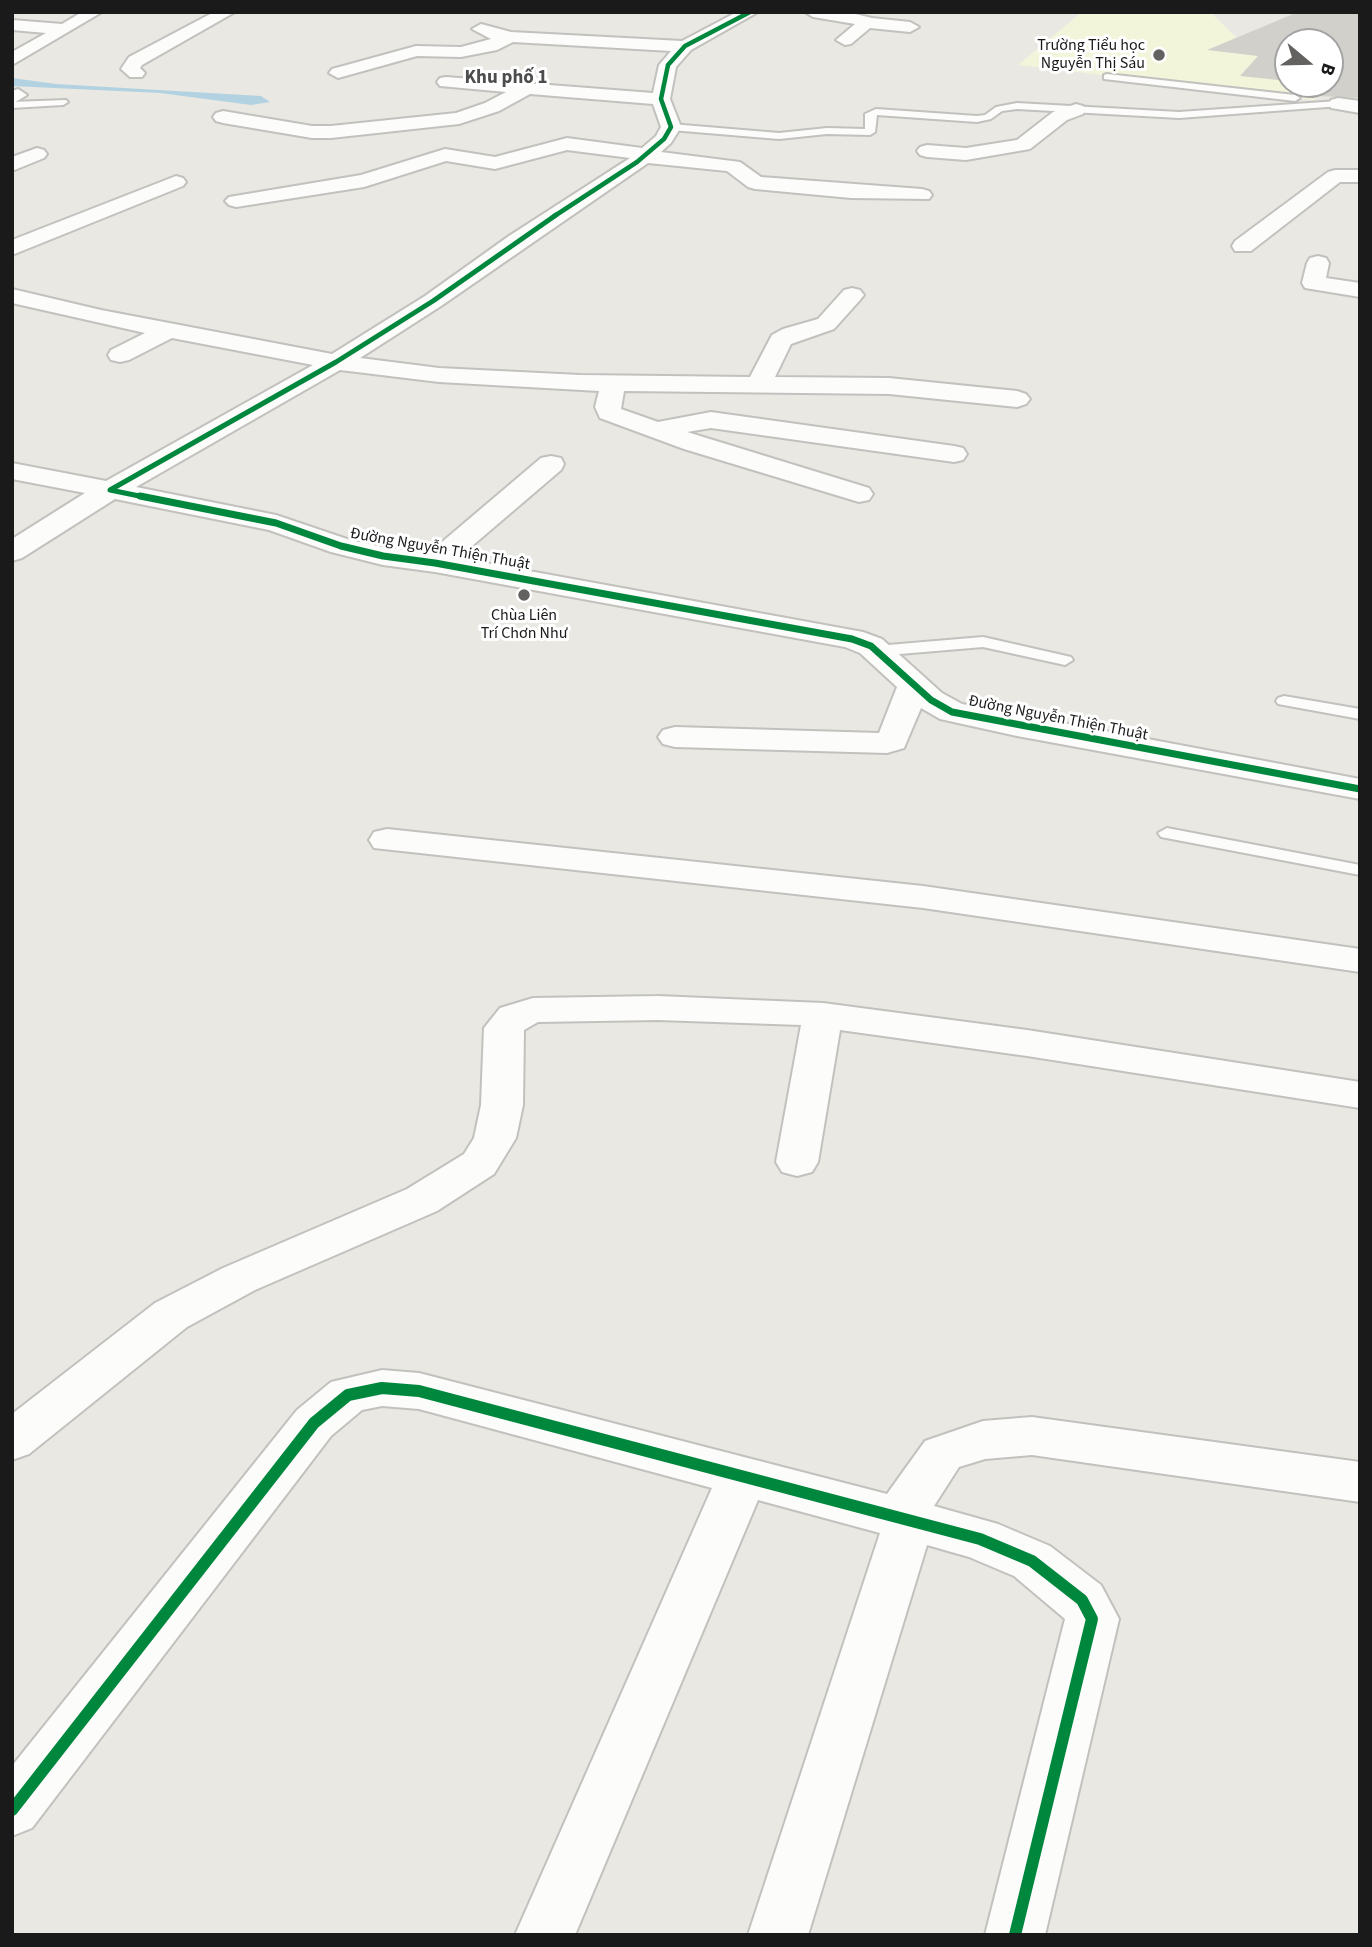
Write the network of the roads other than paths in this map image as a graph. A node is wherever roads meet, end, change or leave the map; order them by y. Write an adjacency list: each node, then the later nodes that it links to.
1 (94, 12): 8 (street)
2 (227, 12): 14 (street)
3 (751, 12): 12 (street)
4 (813, 12): 5 (street)
5 (866, 23): 7 (street); 11 (street)
6 (12, 25): 8 (street)
7 (910, 27)
8 (65, 29): 13 (street)
9 (481, 29): 10 (street)
10 (510, 37): 12 (street); 15 (street)
11 (845, 40)
12 (685, 46): 19 (street)
13 (13, 59)
14 (136, 73)
15 (338, 73)
16 (1107, 77): 22 (lane)
17 (446, 82): 18 (street)
18 (526, 89): 19 (street); 25 (street)
19 (661, 99): 26 (street)
20 (14, 100): 21 (lane)
21 (63, 102)
22 (1338, 104): 23 (street); 24 (lane)
23 (1360, 107)
24 (1076, 110): 26 (lane); 27 (street)
25 (223, 117)
26 (671, 127): 29 (street)
27 (927, 151)
28 (37, 154): 30 (street)
29 (645, 155): 33 (street); 34 (street); 43 (street)
30 (12, 165)
31 (1360, 176): 35 (street)
32 (176, 182): 36 (street)
33 (922, 195)
34 (236, 201)
35 (1243, 246)
36 (12, 248)
37 (1318, 263): 38 (street)
38 (1360, 290)
39 (852, 295): 45 (street)
40 (12, 296): 41 (street)
41 (168, 330): 42 (street); 43 (street)
42 (120, 355)
43 (336, 362): 44 (street); 51 (street)
44 (614, 382): 45 (street); 47 (street)
45 (760, 383): 46 (street)
46 (1017, 399)
47 (656, 429): 48 (street); 52 (street)
48 (954, 454)
49 (551, 464): 54 (street)
50 (12, 471): 51 (street, Đường Nguyễn Thiện Thuật)
51 (110, 490): 53 (street); 54 (street, Đường Nguyễn Thiện Thuật)
52 (859, 494)
53 (12, 552)
54 (435, 563): 55 (street, Đường Nguyễn Thiện Thuật)
55 (876, 651): 56 (lane); 57 (street, Đường Nguyễn Thiện Thuật)
56 (1065, 660)
57 (914, 685): 60 (street); 61 (street, Đường Nguyễn Thiện Thuật)
58 (1284, 701): 59 (lane)
59 (1360, 714)
60 (675, 737)
61 (1360, 789)
62 (1167, 833): 64 (lane)
63 (387, 840): 65 (street)
64 (1360, 870)
65 (1360, 961)
66 (823, 1015): 67 (street); 68 (street); 69 (street)
67 (1360, 1095)
68 (797, 1162)
69 (12, 1441)
70 (743, 1475): 72 (street); 73 (street); 74 (street)
71 (1360, 1482): 72 (street)
72 (905, 1517): 75 (street); 76 (street)
73 (12, 1810)
74 (545, 1935)
75 (778, 1935)
76 (1015, 1935)

